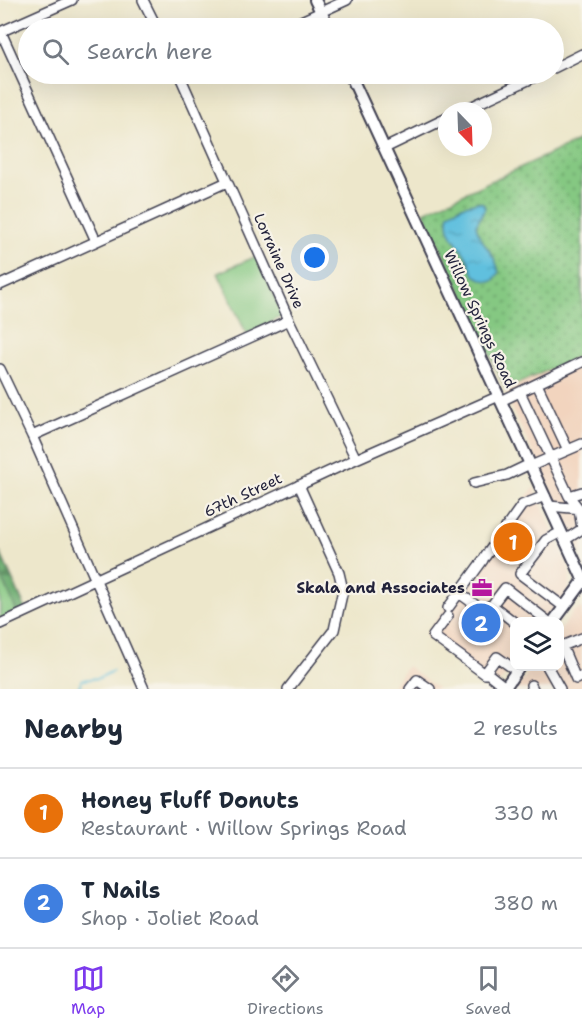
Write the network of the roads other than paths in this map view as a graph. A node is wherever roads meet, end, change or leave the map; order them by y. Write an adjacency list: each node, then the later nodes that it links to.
1 (72, 0): 6 (street)
2 (143, 0): 7 (street)
3 (315, 0): 5 (main road)
4 (347, 0): 5 (street)
5 (321, 12): 8 (street); 9 (main road)
6 (32, 18)
7 (152, 18)
8 (308, 18)
9 (324, 18)
10 (18, 24): 11 (street)
11 (1, 32): 14 (street)
12 (582, 54): 13 (street)
13 (564, 63)
14 (18, 69)
15 (25, 84): 23 (street)
16 (187, 84): 22 (street, Lorraine Drive)
17 (355, 84): 21 (main road, Willow Springs Road)
18 (520, 84): 19 (street)
19 (481, 102)
20 (438, 122): 21 (street)
21 (385, 148): 30 (main road, Willow Springs Road)
22 (227, 182): 23 (street); 25 (street, Lorraine Drive)
23 (96, 241): 24 (street)
24 (0, 285)
25 (289, 320): 31 (street); 35 (street, Lorraine Drive)
26 (582, 362): 28 (street, 67th Street)
27 (0, 369): 31 (street)
28 (537, 384): 29 (street, 67th Street); 33 (street)
29 (520, 392): 30 (street, 67th Street); 34 (street)
30 (500, 398): 35 (street, 67th Street); 36 (main road, Willow Springs Road)
31 (32, 436): 46 (street)
32 (582, 444): 33 (street)
33 (568, 450): 34 (street)
34 (550, 458): 36 (street); 40 (street)
35 (356, 459): 38 (street, 67th Street)
36 (531, 465): 37 (street); 41 (main road, Willow Springs Road)
37 (474, 483)
38 (299, 485): 46 (street, 67th Street); 63 (street)
39 (582, 492): 40 (street)
40 (569, 496): 42 (street)
41 (547, 501): 42 (street); 44 (main road, Willow Springs Road); 48 (street)
42 (581, 509): 43 (street)
43 (582, 529): 44 (street)
44 (563, 536): 45 (main road, Willow Springs Road); 50 (street)
45 (582, 577)
46 (94, 580): 54 (street, 67th Street); 62 (street)
47 (582, 583): 50 (main road)
48 (459, 593): 49 (street); 59 (street)
49 (492, 605): 51 (street); 53 (street)
50 (564, 607): 52 (main road)
51 (545, 617)
52 (555, 617)
53 (510, 619)
54 (0, 624)
55 (582, 638): 60 (street)
56 (510, 664): 59 (street)
57 (517, 671): 61 (main road)
58 (550, 671): 66 (street)
59 (486, 672): 61 (street)
60 (582, 676)
61 (504, 688)
62 (144, 689)
63 (288, 689)
64 (410, 689): 65 (street)
65 (430, 689)
66 (561, 689)

